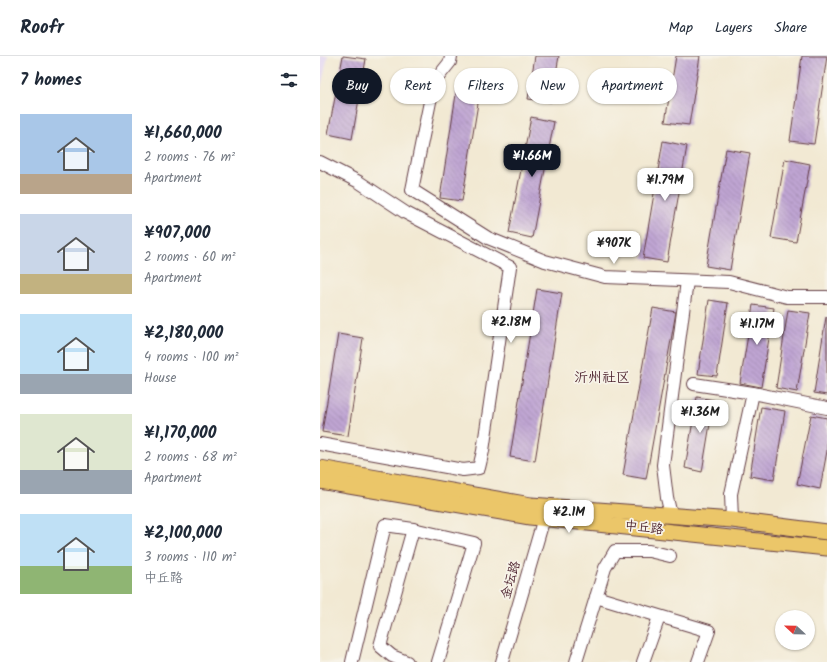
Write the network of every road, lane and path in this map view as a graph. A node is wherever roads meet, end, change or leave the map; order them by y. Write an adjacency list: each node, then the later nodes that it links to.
1 (451, 56): 3 (street)
2 (320, 162): 8 (street)
3 (687, 281): 4 (street); 12 (street)
4 (827, 297)
5 (694, 384): 6 (street)
6 (753, 393): 7 (street); 13 (street)
7 (827, 408)
8 (320, 444)
9 (320, 468): 11 (main road, 中丘路)
10 (320, 480): 11 (main road, 中丘路)
11 (545, 512): 12 (main road, 中丘路); 16 (main road, 中丘路); 23 (street, 金坛路)
12 (671, 515): 13 (main road, 中丘路)
13 (732, 520): 15 (main road, 中丘路)
14 (413, 529): 20 (street); 21 (street); 22 (street)
15 (827, 532)
16 (827, 548)
17 (670, 556): 18 (street)
18 (596, 597): 19 (street); 24 (street)
19 (659, 617): 25 (street); 26 (street)
20 (352, 662)
21 (407, 662)
22 (438, 662)
23 (502, 662)
24 (576, 662)
25 (643, 662)
26 (698, 662)

